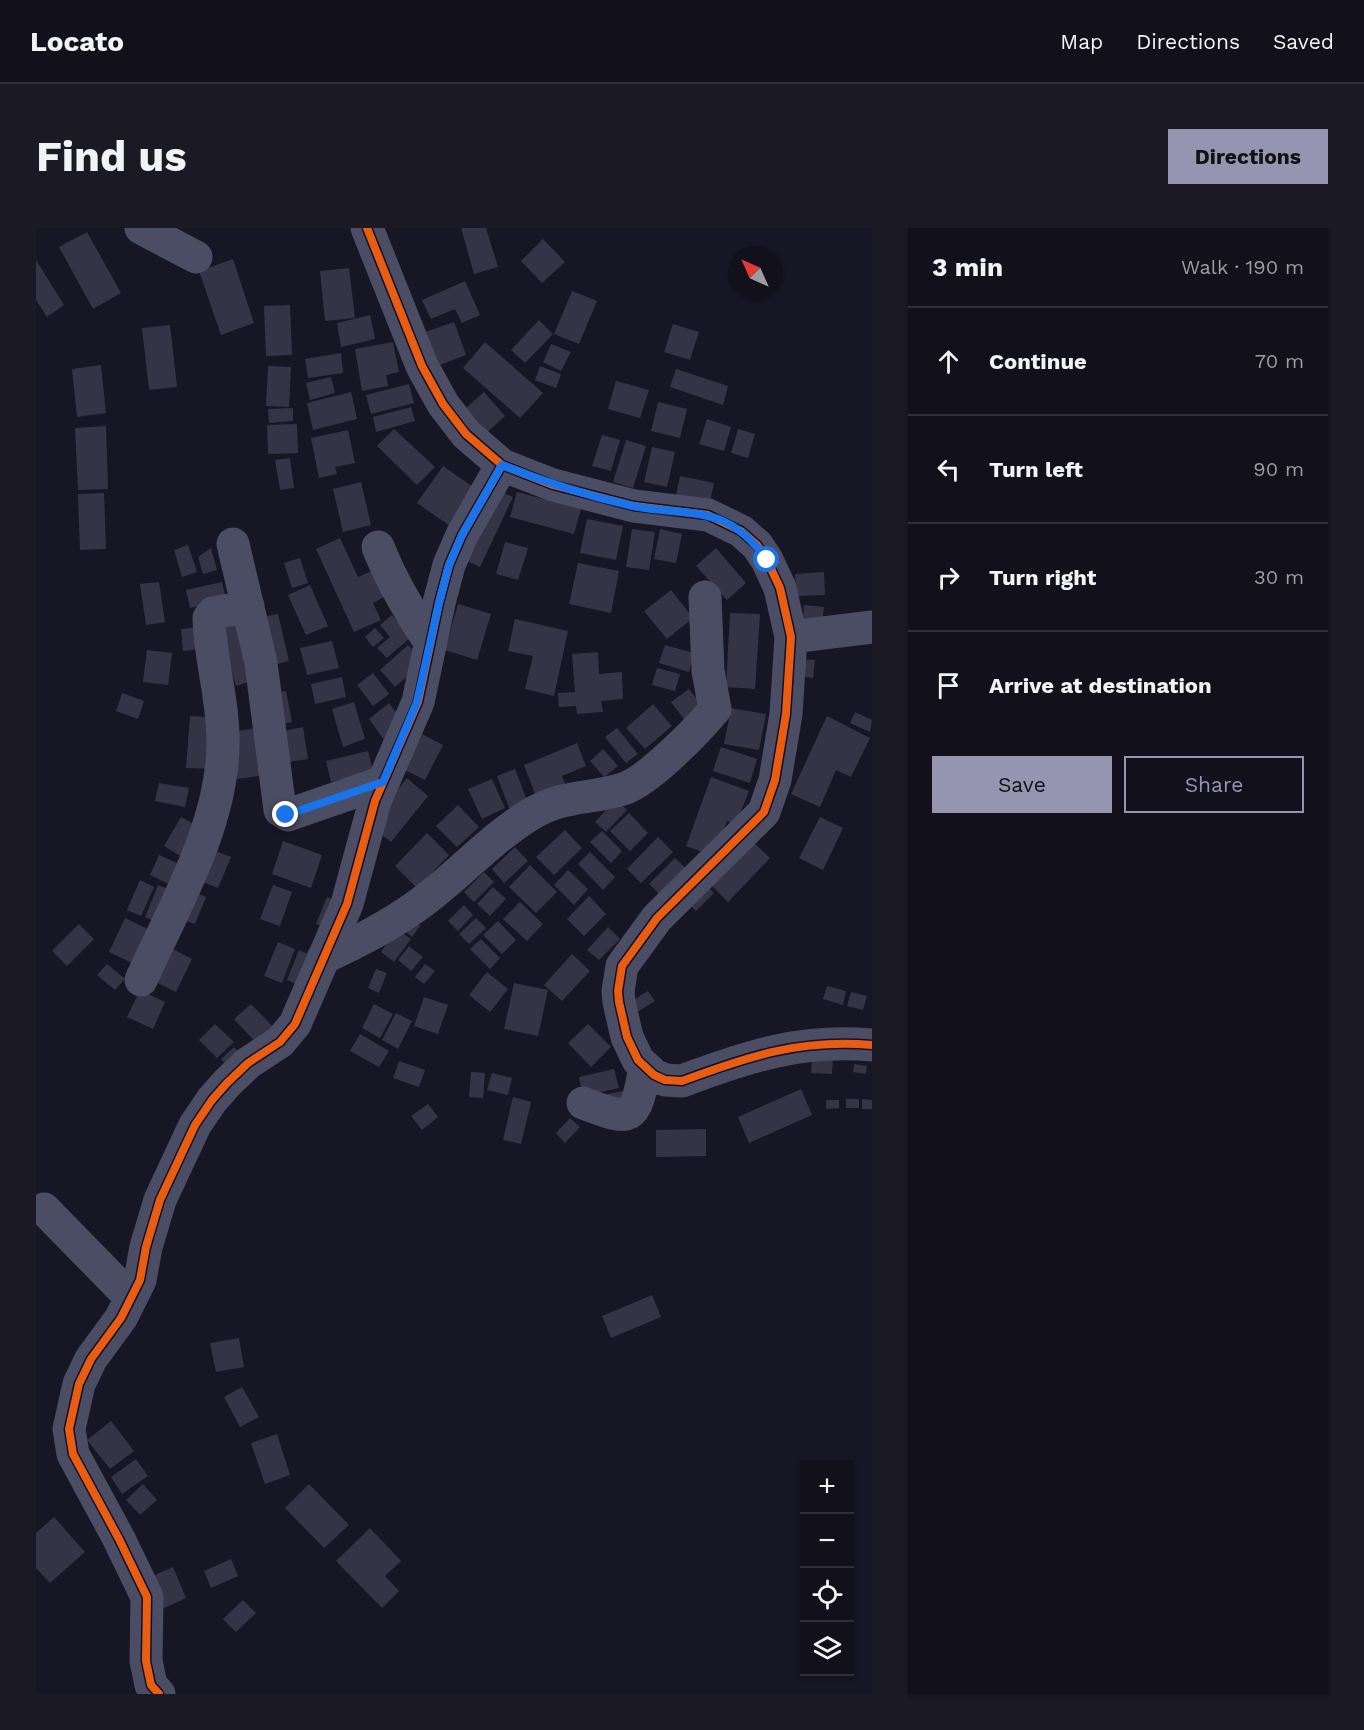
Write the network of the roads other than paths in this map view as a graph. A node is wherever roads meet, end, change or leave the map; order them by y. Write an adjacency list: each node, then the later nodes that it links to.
1 (141, 228): 3 (street)
2 (367, 228): 4 (street)
3 (196, 257)
4 (502, 465): 10 (street); 11 (street)
5 (233, 544): 8 (street)
6 (378, 547): 11 (street)
7 (705, 597): 13 (street)
8 (248, 606): 12 (street); 14 (street)
9 (872, 627): 10 (street)
10 (791, 637): 16 (street)
11 (430, 642): 12 (street)
12 (383, 782): 13 (street)
13 (323, 958): 19 (street)
14 (141, 980)
15 (872, 1045): 16 (street)
16 (645, 1068): 17 (street)
17 (583, 1103)
18 (44, 1209): 19 (street)
19 (132, 1298): 20 (street)
20 (159, 1694)

